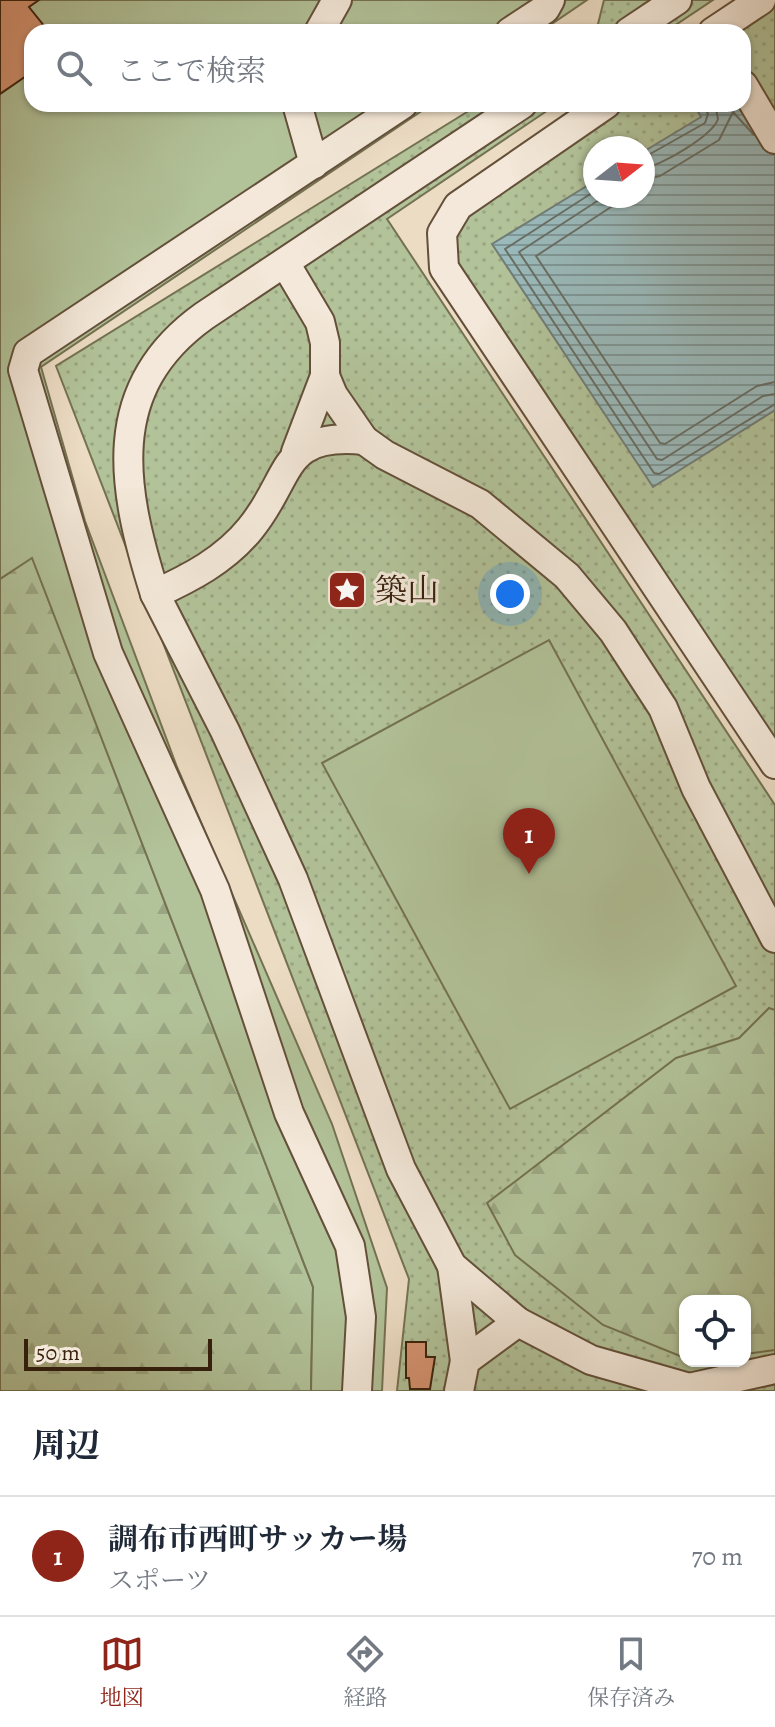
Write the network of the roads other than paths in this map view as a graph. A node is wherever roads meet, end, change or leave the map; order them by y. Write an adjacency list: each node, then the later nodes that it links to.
1 (337, 0): 5 (street)
2 (550, 0): 6 (street)
3 (677, 0): 7 (street)
4 (761, 0): 8 (street)
5 (324, 24)
6 (522, 24)
7 (641, 24)
8 (725, 24)
9 (751, 98): 14 (street)
10 (299, 112): 15 (street)
11 (391, 112): 15 (street)
12 (510, 112): 16 (street)
13 (594, 112): 21 (street)
14 (775, 139)
15 (314, 164): 28 (street)
16 (285, 263): 17 (street); 20 (street)
17 (325, 376): 18 (street); 19 (street)
18 (364, 440): 19 (street); 22 (street)
19 (296, 452): 20 (street)
20 (155, 594): 23 (street)
21 (775, 764)
22 (775, 938)
23 (452, 1266): 24 (street); 25 (street)
24 (518, 1322): 25 (street); 27 (street)
25 (465, 1361): 29 (street)
26 (775, 1369): 27 (street)
27 (690, 1389)
28 (357, 1391)
29 (459, 1391)

